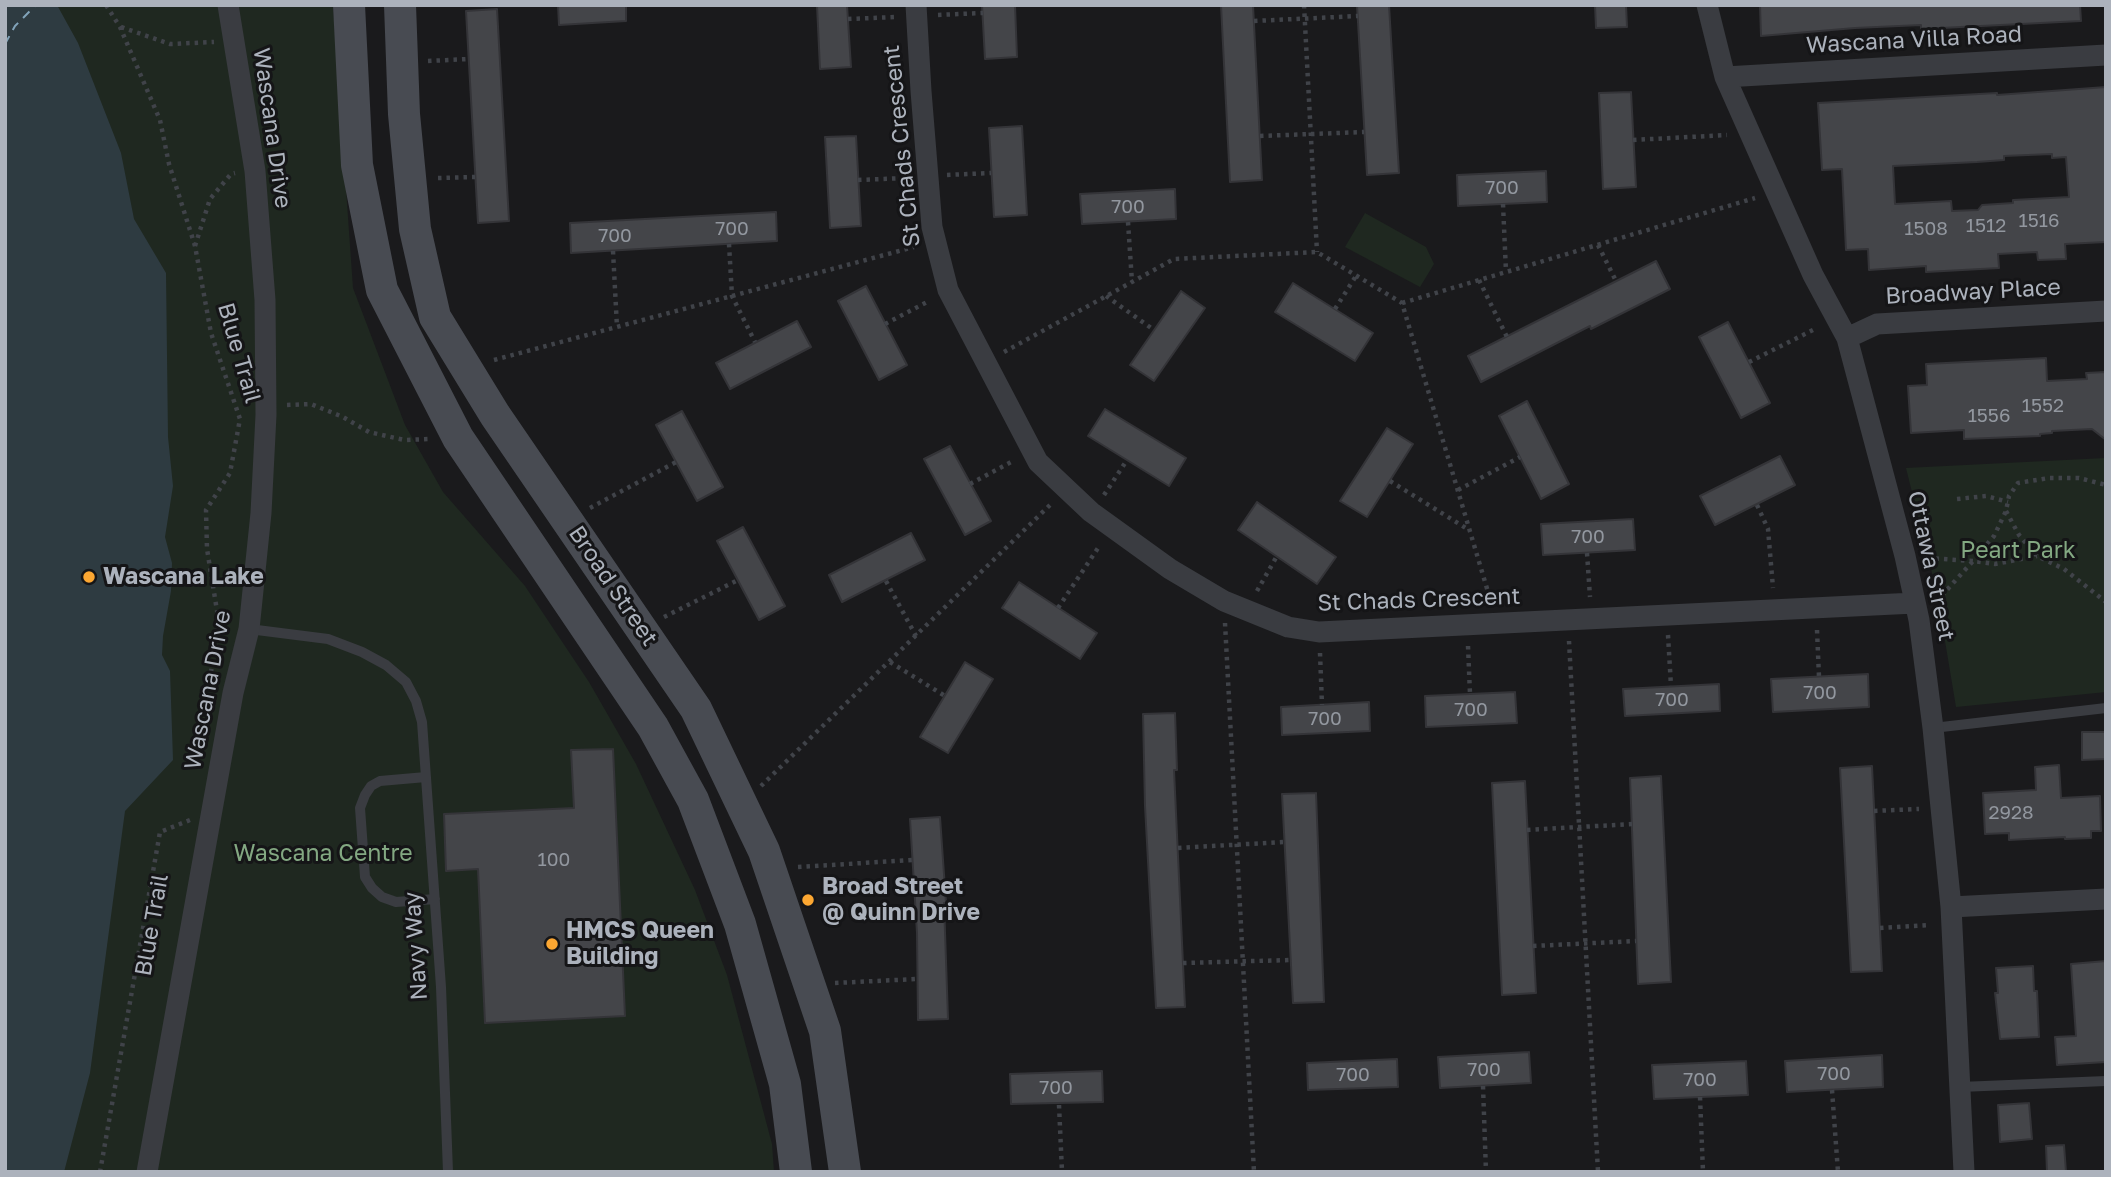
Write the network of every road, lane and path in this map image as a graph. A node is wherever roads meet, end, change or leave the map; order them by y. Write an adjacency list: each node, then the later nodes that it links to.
1 (106, 5): 11 (path, Blue Trail)
2 (228, 5): 12 (street, Wascana Drive)
3 (349, 5): 57 (main road, Broad Street)
4 (400, 5): 15 (main road, Broad Street)
5 (916, 5): 28 (street, St Chads Crescent)
6 (1304, 5): 9 (path)
7 (1707, 5): 16 (street, Ottawa Street)
8 (1358, 16): 9 (path)
9 (1305, 19): 10 (path); 19 (path)
10 (1254, 22)
11 (120, 27): 12 (path); 31 (path, Blue Trail)
12 (234, 42): 22 (street, Wascana Drive)
13 (2106, 55): 16 (street, Wascana Villa Road)
14 (470, 59): 15 (path)
15 (402, 62): 24 (main road, Broad Street)
16 (1725, 77): 18 (street, Ottawa Street)
17 (1364, 132): 19 (path)
18 (1750, 133): 21 (path); 25 (street, Ottawa Street)
19 (1310, 134): 20 (path); 33 (path)
20 (1260, 136)
21 (1633, 140)
22 (255, 171): 31 (path); 55 (street, Wascana Drive)
23 (475, 177): 24 (path)
24 (410, 179): 54 (main road, Broad Street)
25 (1776, 191): 30 (path); 45 (street, Ottawa Street)
26 (1503, 204): 34 (path)
27 (1128, 222): 38 (path)
28 (936, 242): 39 (street, St Chads Crescent); 40 (path)
29 (729, 244): 40 (path)
30 (1598, 245): 34 (path); 37 (path)
31 (195, 246): 56 (path, Blue Trail)
32 (613, 251): 47 (path)
33 (1317, 252): 35 (path); 38 (path)
34 (1506, 272): 36 (path)
35 (1356, 276): 42 (path); 43 (path)
36 (1479, 280): 42 (path); 49 (path)
37 (1616, 281)
38 (1132, 282): 41 (path)
39 (948, 290): 46 (path); 52 (street, St Chads Crescent)
40 (732, 296): 47 (path); 51 (path)
41 (1106, 296): 48 (path); 52 (path)
42 (1402, 303): 66 (path)
43 (1335, 309)
44 (2106, 311): 50 (street, Broadway Place)
45 (1836, 318): 50 (street, Ottawa Street); 53 (path)
46 (886, 324)
47 (617, 327): 54 (path)
48 (1154, 330)
49 (1507, 337)
50 (1847, 338): 77 (street, Ottawa Street)
51 (755, 342)
52 (985, 362): 58 (street, St Chads Crescent)
53 (1749, 362)
54 (466, 368): 72 (main road, Broad Street)
55 (266, 415): 56 (path); 57 (path); 95 (street, Wascana Drive)
56 (240, 419): 106 (path, Blue Trail)
57 (458, 438): 141 (main road, Broad Street)
58 (1032, 451): 63 (path); 65 (street, St Chads Crescent)
59 (1520, 457): 66 (path)
60 (1127, 460): 71 (path)
61 (676, 461): 72 (path)
62 (1390, 481): 74 (path)
63 (970, 484)
64 (2106, 485): 68 (path)
65 (1067, 489): 71 (street, St Chads Crescent); 97 (path)
66 (1458, 490): 74 (path)
67 (1957, 499): 68 (path)
68 (2008, 502): 70 (path)
69 (1757, 505): 87 (path)
70 (2007, 511): 78 (path); 79 (path)
71 (1092, 513): 73 (street, St Chads Crescent)
72 (568, 520): 94 (main road, Broad Street)
73 (1112, 527): 82 (street, St Chads Crescent); 84 (path)
74 (1470, 530): 92 (path)
75 (1587, 553): 90 (path)
76 (1277, 556): 86 (path)
77 (1905, 556): 79 (path); 88 (street, Ottawa Street)
78 (2037, 556): 79 (path); 83 (path)
79 (1973, 561): 88 (path)
80 (737, 580): 94 (path)
81 (886, 581): 97 (path)
82 (1224, 601): 86 (street, St Chads Crescent); 116 (path)
83 (2106, 602)
84 (1058, 608)
85 (1816, 608): 87 (street, St Chads Crescent); 88 (street, St Chads Crescent); 99 (path)
86 (1246, 610): 96 (street, St Chads Crescent)
87 (1774, 610): 89 (street, St Chads Crescent)
88 (1917, 612): 105 (street, Ottawa Street)
89 (1667, 615): 90 (street, St Chads Crescent); 100 (path)
90 (1591, 619): 91 (street, St Chads Crescent)
91 (1567, 620): 92 (street, St Chads Crescent); 112 (path)
92 (1497, 623): 93 (street, St Chads Crescent)
93 (1466, 625): 96 (street, St Chads Crescent); 101 (path)
94 (642, 628): 108 (main road, Broad Street)
95 (249, 629): 107 (lane, Navy Way); 139 (street, Wascana Drive)
96 (1319, 632): 103 (path)
97 (916, 636): 98 (path)
98 (890, 662): 102 (path); 108 (path)
99 (1819, 677)
100 (1671, 686)
101 (1470, 694)
102 (945, 696)
103 (1322, 705)
104 (2106, 708): 105 (lane)
105 (1933, 729): 109 (street, Ottawa Street)
106 (199, 752)
107 (426, 777): 120 (lane, Navy Way); 120 (lane)
108 (738, 796): 119 (main road, Broad Street)
109 (1941, 808): 110 (path); 122 (street, Ottawa Street)
110 (1874, 811)
111 (1632, 824): 112 (path)
112 (1578, 827): 113 (path); 125 (path)
113 (1527, 830)
114 (188, 833): 138 (path)
115 (1283, 842): 116 (path)
116 (1237, 845): 117 (path); 127 (path)
117 (1178, 848)
118 (912, 860): 119 (path)
119 (773, 878): 131 (main road, Broad Street)
120 (435, 899): 140 (lane, Navy Way)
121 (2106, 899): 122 (street)
122 (1952, 915): 123 (path); 134 (street, Ottawa Street)
123 (1880, 928)
124 (1636, 941): 125 (path)
125 (1585, 944): 126 (path); 146 (path)
126 (1533, 946)
127 (1243, 960): 128 (path); 129 (path); 144 (path)
128 (1291, 960)
129 (1182, 963)
130 (917, 979): 131 (path)
131 (809, 984): 142 (main road, Broad Street)
132 (2106, 1081): 134 (lane)
133 (1483, 1086): 145 (path)
134 (1959, 1087): 149 (street, Ottawa Street)
135 (1832, 1090): 148 (path)
136 (1700, 1097): 147 (path)
137 (1059, 1105): 143 (path)
138 (100, 1172)
139 (147, 1172)
140 (448, 1172)
141 (796, 1172)
142 (845, 1172)
143 (1062, 1172)
144 (1254, 1172)
145 (1486, 1172)
146 (1598, 1172)
147 (1703, 1172)
148 (1838, 1172)
149 (1964, 1172)

